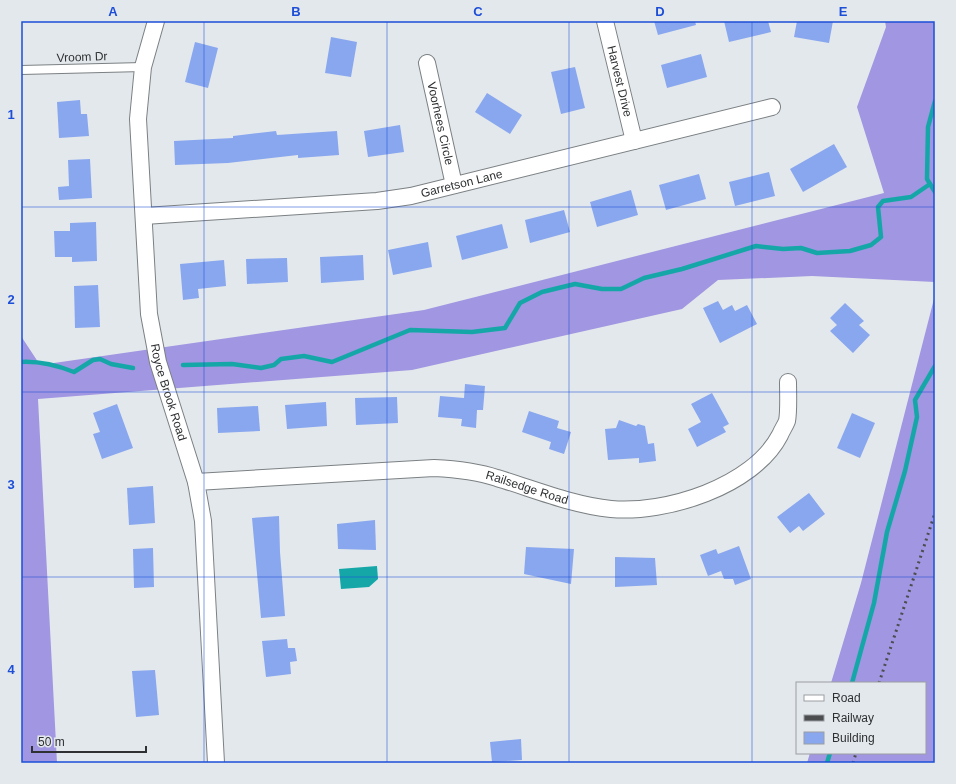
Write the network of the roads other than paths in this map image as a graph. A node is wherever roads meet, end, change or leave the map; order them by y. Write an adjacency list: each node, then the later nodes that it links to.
1 (156, 21): 4 (street, Royce Brook Road)
2 (605, 21): 7 (street, Harvest Drive)
3 (427, 63): 8 (street, Voorhees Circle)
4 (143, 67): 5 (lane, Vroom Dr); 9 (street, Royce Brook Road)
5 (21, 70)
6 (772, 107): 7 (street, Garretson Lane)
7 (634, 141): 8 (street, Garretson Lane)
8 (454, 185): 9 (street, Garretson Lane)
9 (144, 216): 11 (street, Royce Brook Road)
10 (788, 382): 11 (street, Railsedge Road)
11 (196, 482): 12 (street, Royce Brook Road)
12 (216, 763)

